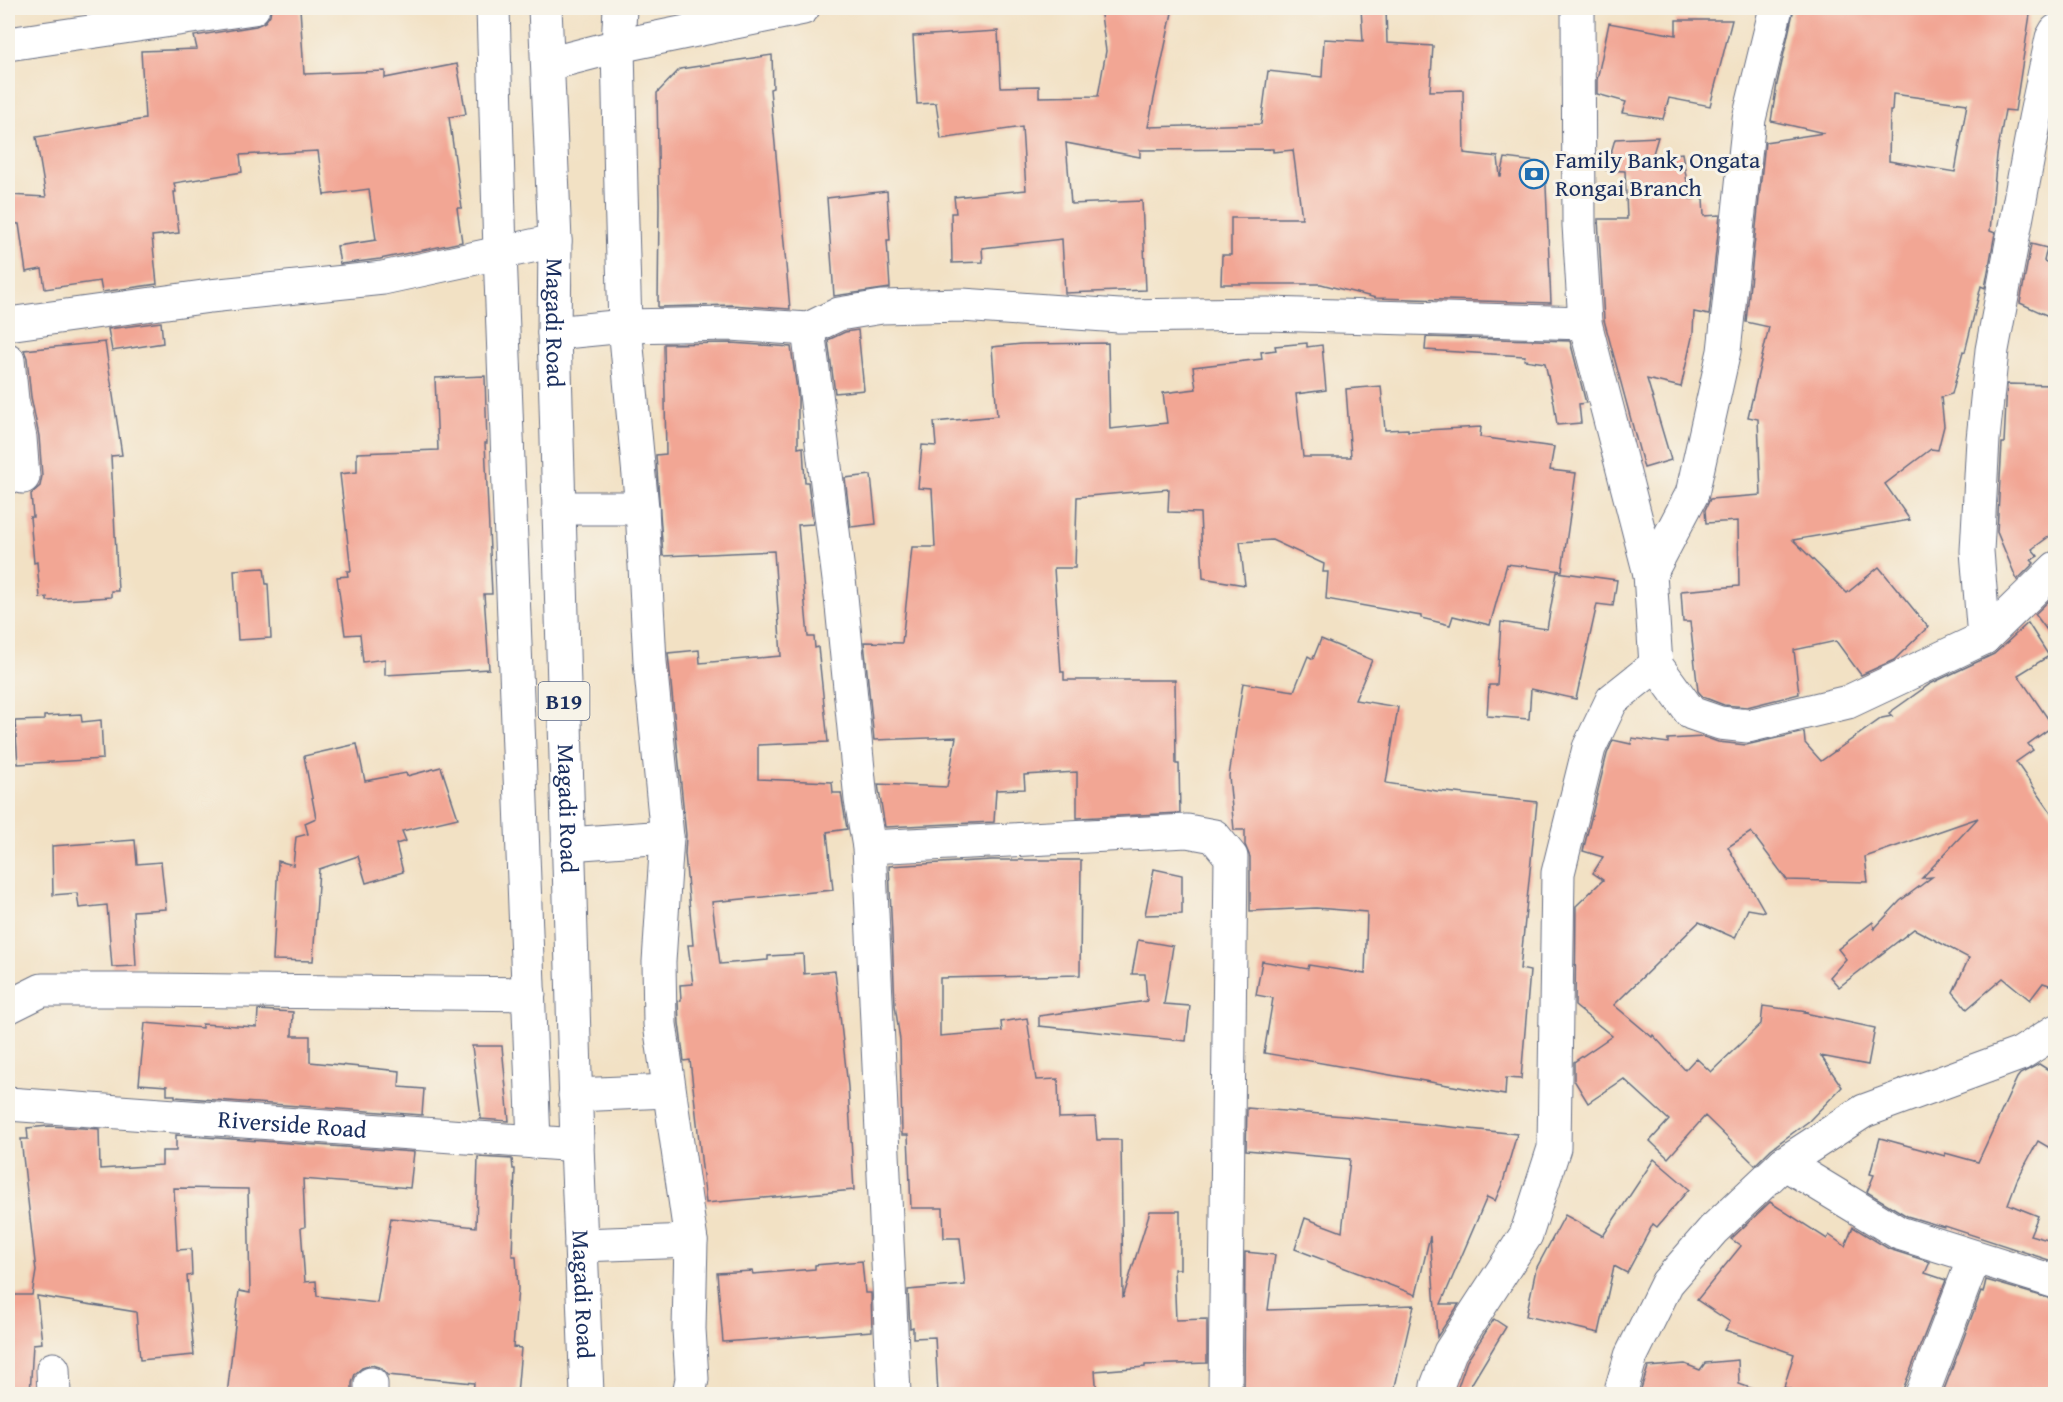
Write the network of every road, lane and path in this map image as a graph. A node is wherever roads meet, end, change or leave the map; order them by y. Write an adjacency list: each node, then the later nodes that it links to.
1 (253, 8): 9 (main road)
2 (493, 8): 13 (main road)
3 (545, 8): 11 (main road, Magadi Road / B19)
4 (620, 8): 10 (main road)
5 (803, 8): 10 (main road)
6 (1578, 8): 15 (main road)
7 (1776, 8): 24 (main road)
8 (2055, 31): 25 (main road)
9 (8, 44)
10 (618, 46): 11 (main road); 16 (main road)
11 (548, 64): 12 (main road, Magadi Road / B19)
12 (555, 241): 13 (main road); 18 (main road, Magadi Road / B19)
13 (500, 252): 14 (main road); 30 (main road)
14 (18, 322): 19 (main road)
15 (1585, 323): 17 (main road); 24 (main road)
16 (625, 326): 17 (main road); 18 (main road); 22 (main road)
17 (808, 329): 29 (main road)
18 (554, 333): 21 (main road, Magadi Road / B19)
19 (8, 358): 20 (main road)
20 (23, 477)
21 (559, 508): 22 (main road); 28 (main road, Magadi Road / B19)
22 (642, 508): 27 (main road)
23 (2055, 568): 25 (main road)
24 (1650, 574): 26 (main road)
25 (1984, 638): 26 (main road)
26 (1656, 665): 47 (main road)
27 (667, 837): 28 (main road); 33 (main road)
28 (568, 844): 34 (main road, Magadi Road / B19)
29 (869, 847): 45 (main road); 46 (main road)
30 (529, 994): 31 (main road); 36 (main road)
31 (8, 1007)
32 (2055, 1031): 38 (main road)
33 (668, 1091): 34 (main road); 39 (main road)
34 (575, 1095): 37 (main road, Magadi Road / B19)
35 (8, 1104): 36 (main road, Riverside Road)
36 (534, 1142): 37 (main road, Riverside Road)
37 (577, 1145): 40 (main road, Magadi Road / B19)
38 (1784, 1163): 41 (main road); 48 (main road)
39 (691, 1241): 40 (main road); 44 (main road)
40 (581, 1245): 43 (main road, Magadi Road / B19)
41 (1974, 1258): 42 (main road); 49 (main road)
42 (2055, 1282)
43 (587, 1395)
44 (689, 1395)
45 (894, 1395)
46 (1226, 1395)
47 (1436, 1395)
48 (1620, 1395)
49 (1922, 1395)

